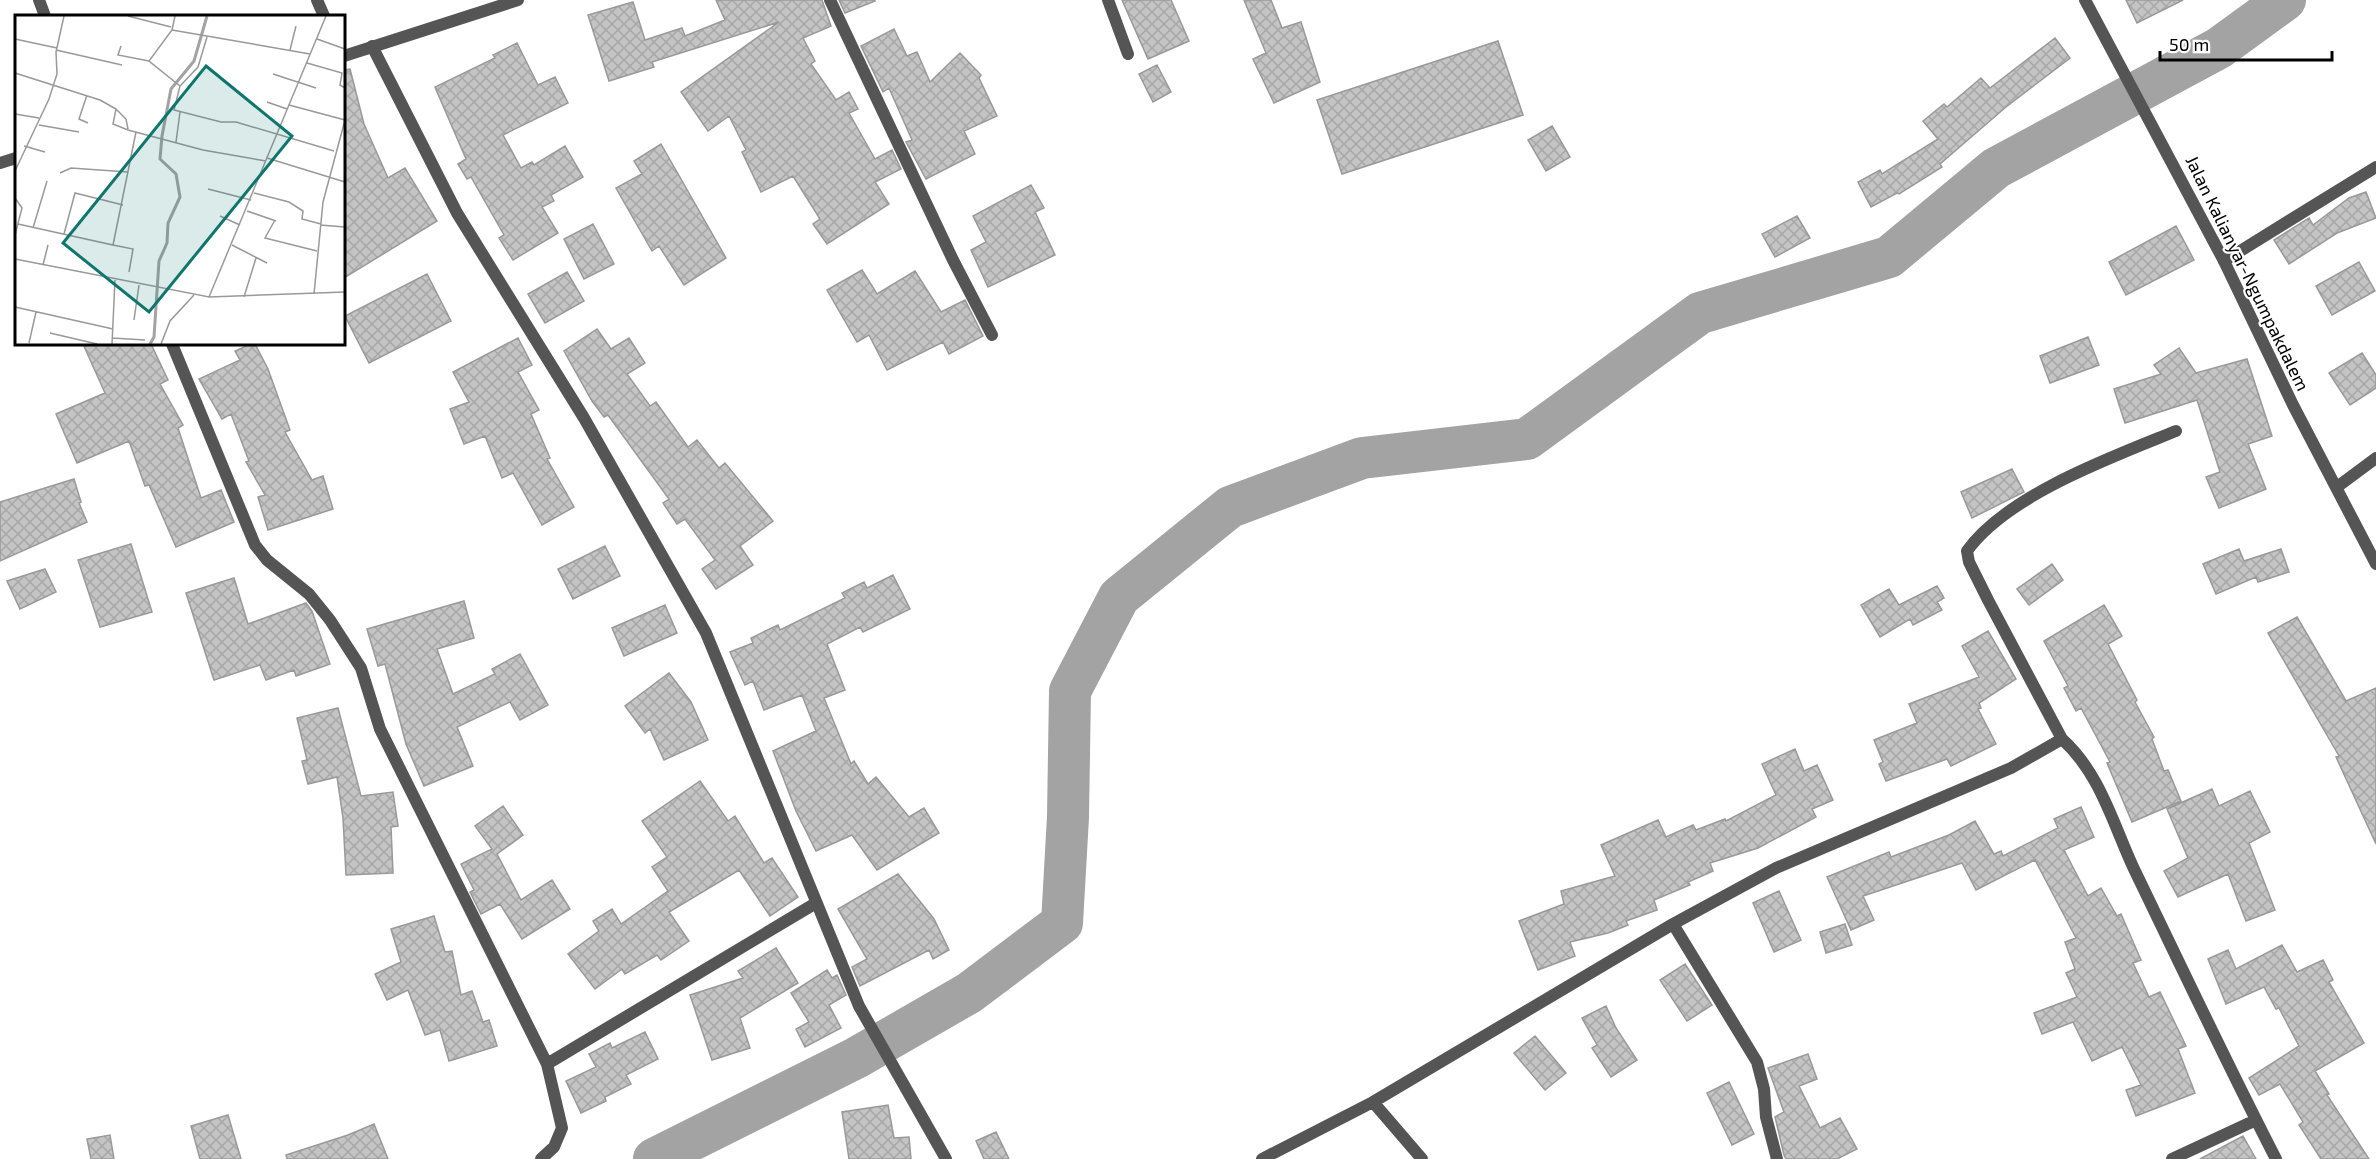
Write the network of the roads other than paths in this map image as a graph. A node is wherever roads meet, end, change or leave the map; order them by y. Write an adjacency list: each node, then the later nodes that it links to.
1 (39, 0): 7 (street)
2 (317, 0): 8 (street)
3 (518, 0): 9 (street)
4 (830, 0): 16 (street)
5 (1108, 0): 10 (street)
6 (2085, 0): 15 (street, Jalan Kalianyar-Ngumpakdalem)
7 (45, 15)
8 (324, 15)
9 (372, 46): 11 (street); 23 (street)
10 (1128, 54)
11 (345, 56)
12 (15, 158): 13 (street)
13 (0, 163)
14 (2376, 167): 15 (street)
15 (2224, 261): 20 (street, Jalan Kalianyar-Ngumpakdalem)
16 (992, 335)
17 (172, 345): 25 (street)
18 (2176, 431): 22 (street)
19 (2376, 458): 20 (street)
20 (2337, 487): 21 (street, Jalan Kalianyar-Ngumpakdalem)
21 (2376, 564)
22 (2062, 739): 24 (street); 27 (street)
23 (816, 903): 25 (street); 29 (street)
24 (1673, 924): 26 (street); 32 (street)
25 (547, 1064): 28 (street)
26 (1373, 1102): 30 (street); 31 (street)
27 (2256, 1120): 33 (street); 34 (street)
28 (541, 1159)
29 (946, 1159)
30 (1262, 1159)
31 (1422, 1159)
32 (1777, 1159)
33 (2172, 1159)
34 (2276, 1159)

